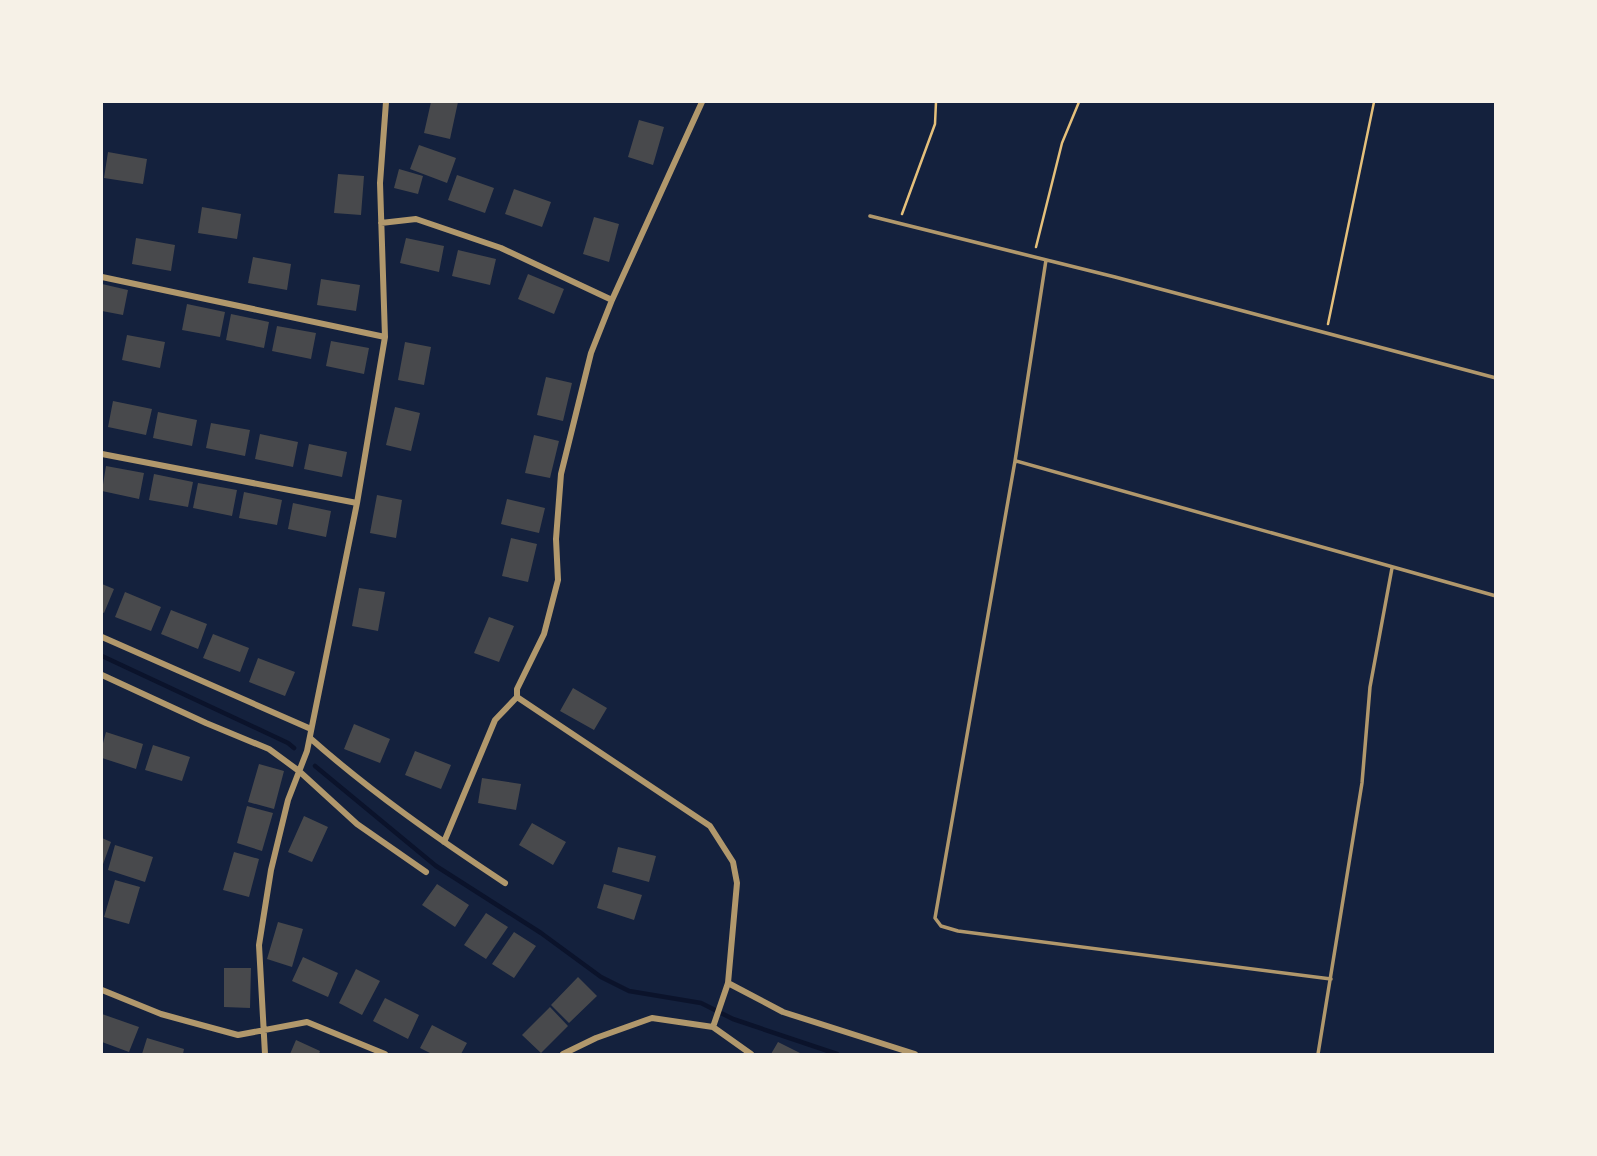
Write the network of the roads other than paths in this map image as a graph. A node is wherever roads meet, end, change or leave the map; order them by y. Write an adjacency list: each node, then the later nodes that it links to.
1 (386, 102): 4 (street)
2 (702, 102): 7 (street)
3 (870, 216): 5 (lane)
4 (382, 223): 7 (street); 8 (street)
5 (1046, 260): 9 (lane); 11 (lane)
6 (102, 277): 8 (street)
7 (612, 300): 17 (street)
8 (385, 337): 12 (street)
9 (1496, 378)
10 (102, 454): 12 (street)
11 (1015, 461): 13 (lane); 24 (lane)
12 (357, 503): 18 (street)
13 (1392, 568): 14 (lane); 24 (lane)
14 (1496, 596)
15 (102, 636): 18 (street)
16 (102, 675): 20 (street)
17 (517, 697): 21 (street); 25 (street)
18 (311, 729): 19 (street)
19 (310, 738): 20 (street); 21 (street)
20 (299, 771): 22 (street); 28 (street)
21 (444, 842): 23 (street)
22 (426, 872)
23 (505, 883)
24 (1331, 979): 34 (lane)
25 (728, 983): 27 (street); 33 (street)
26 (102, 990): 28 (street)
27 (713, 1027): 31 (street); 32 (street)
28 (264, 1030): 29 (street); 30 (street)
29 (265, 1055)
30 (385, 1055)
31 (563, 1055)
32 (751, 1055)
33 (915, 1055)
34 (1318, 1055)

